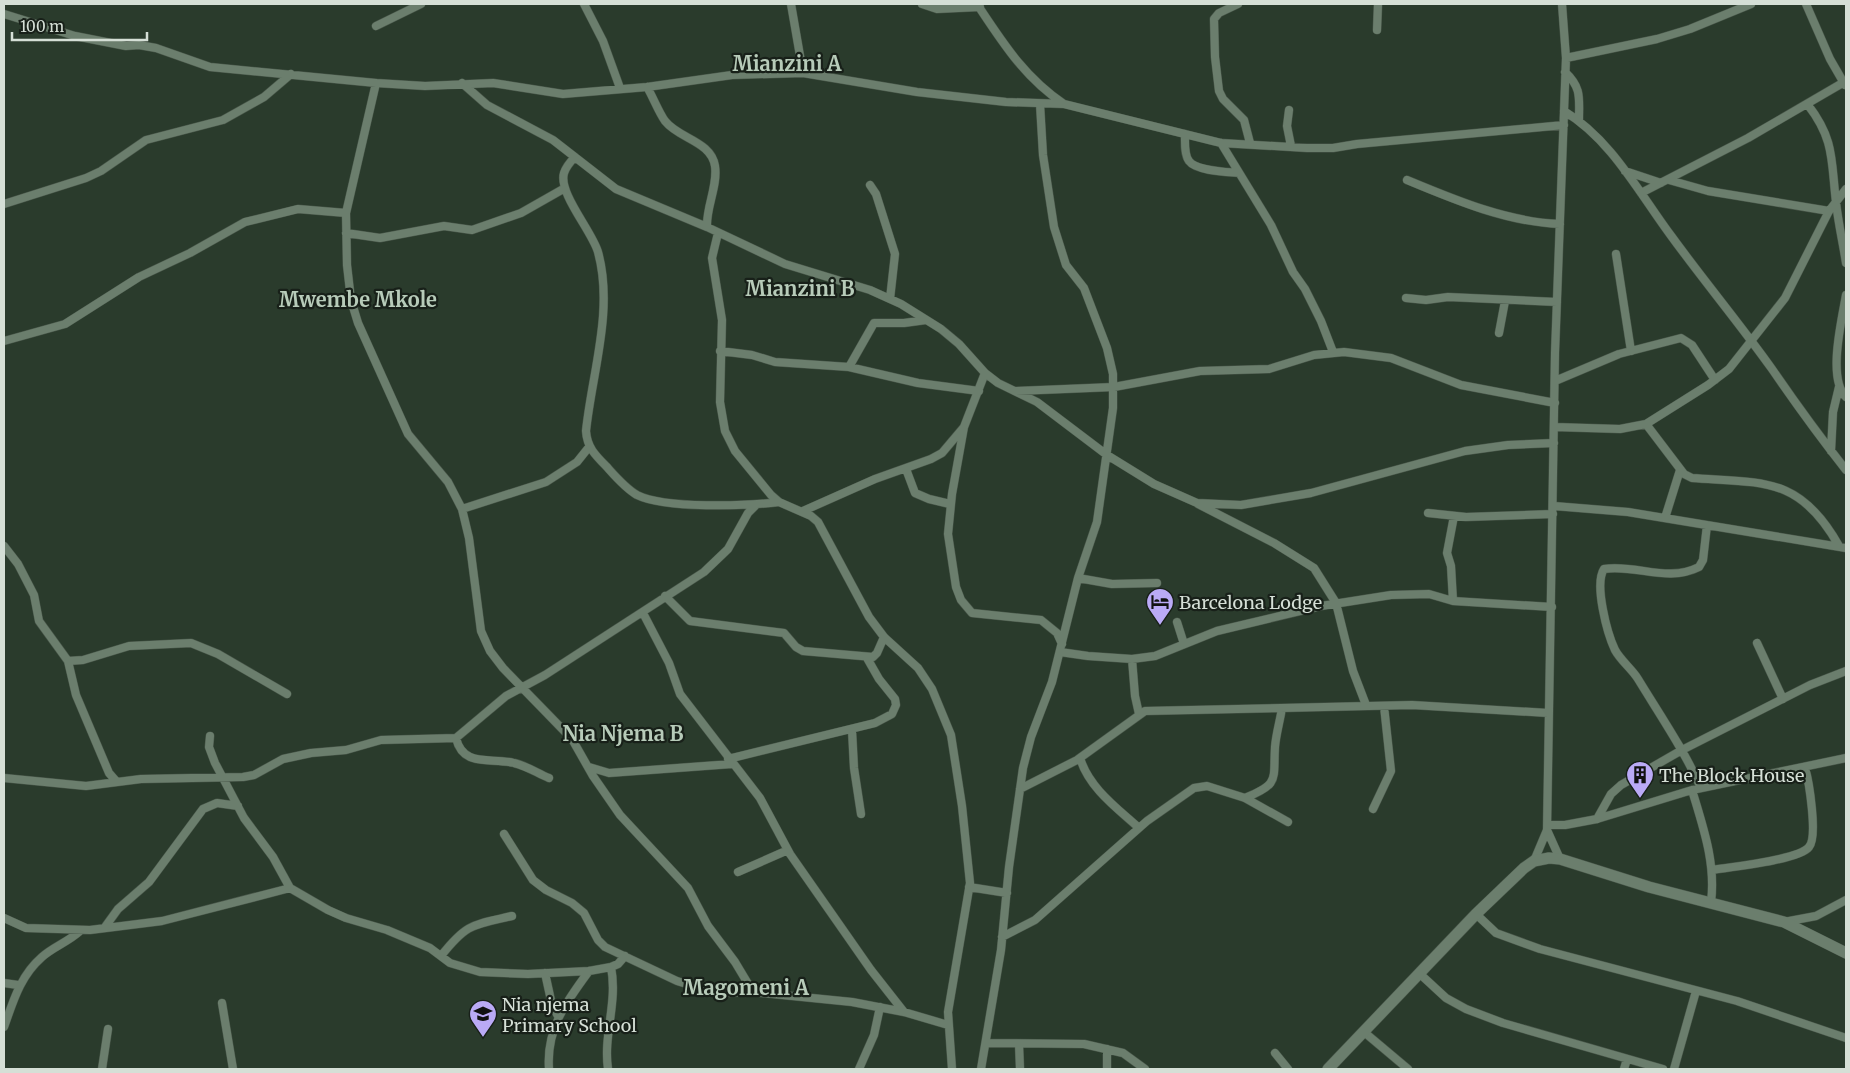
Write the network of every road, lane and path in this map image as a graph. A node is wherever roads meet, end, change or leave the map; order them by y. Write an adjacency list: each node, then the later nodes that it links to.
1 (421, 4): 12 (street)
2 (584, 4): 22 (street)
3 (791, 4): 16 (street)
4 (922, 4): 10 (street)
5 (1238, 4): 32 (street)
6 (1378, 4): 13 (street)
7 (1562, 4): 14 (street)
8 (1752, 4): 14 (street)
9 (1806, 4): 20 (street)
10 (979, 6): 24 (street)
11 (4, 14): 17 (street)
12 (376, 26)
13 (1376, 30)
14 (1566, 58): 15 (street)
15 (1566, 72): 27 (street); 28 (street)
16 (803, 73): 21 (street); 23 (street)
17 (291, 74): 18 (street); 46 (street)
18 (376, 83): 19 (street); 48 (street)
19 (462, 83): 22 (street); 34 (street)
20 (1845, 84): 25 (street)
21 (647, 86): 22 (street); 50 (street)
22 (620, 88)
23 (1040, 104): 24 (street); 72 (street)
24 (1064, 104): 30 (street)
25 (1808, 105): 37 (street); 39 (street)
26 (1288, 110): 33 (street)
27 (1564, 111): 28 (street); 29 (street)
28 (1579, 120): 35 (street)
29 (1564, 124): 33 (street); 49 (street)
30 (1185, 134): 31 (street); 36 (street)
31 (1221, 143): 32 (street); 36 (street)
32 (1250, 143): 33 (street)
33 (1291, 146)
34 (575, 157): 42 (street); 50 (street)
35 (1626, 171): 40 (street); 44 (street)
36 (1239, 173): 66 (street)
37 (1835, 175): 43 (street); 45 (street)
38 (1407, 180): 49 (street)
39 (1669, 180): 40 (street); 47 (street)
40 (1661, 183): 44 (street)
41 (870, 185): 57 (street)
42 (565, 188): 51 (street); 81 (street)
43 (1846, 191): 45 (street)
44 (1641, 193): 63 (street)
45 (1836, 203): 47 (street); 54 (street)
46 (4, 204)
47 (1829, 211): 63 (street)
48 (346, 213): 51 (street); 62 (street)
49 (1560, 224): 59 (street)
50 (707, 228): 52 (street)
51 (346, 233): 91 (street)
52 (718, 233): 57 (street); 64 (street)
53 (1616, 254): 65 (street)
54 (1846, 263)
55 (1846, 295): 71 (street)
56 (1406, 298): 58 (street)
57 (890, 299): 60 (street)
58 (1505, 301): 59 (street); 61 (street)
59 (1557, 302): 69 (street)
60 (926, 320): 67 (street); 68 (street)
61 (1499, 333)
62 (4, 342)
63 (1751, 342): 70 (street); 82 (street)
64 (720, 351): 67 (street); 87 (street)
65 (1631, 351): 69 (street); 70 (street)
66 (1332, 352): 72 (street); 76 (street)
67 (849, 366): 73 (street)
68 (985, 373): 73 (street); 74 (street)
69 (1555, 380): 76 (street)
70 (1715, 380): 77 (street)
71 (1839, 386): 75 (street); 82 (street)
72 (1114, 387): 74 (street); 83 (street)
73 (979, 391): 78 (street)
74 (1016, 391): 83 (street)
75 (1846, 397)
76 (1555, 403): 79 (street)
77 (1646, 424): 79 (street); 85 (street)
78 (964, 427): 84 (street); 89 (street)
79 (1554, 427): 80 (street)
80 (1554, 443): 88 (street); 92 (street)
81 (589, 447): 90 (street); 91 (street)
82 (1831, 450): 86 (street)
83 (1107, 455): 88 (street); 100 (street)
84 (906, 468): 89 (street); 93 (street)
85 (1680, 470): 96 (street); 99 (street)
86 (1846, 470)
87 (779, 502): 90 (street); 93 (street)
88 (1197, 503): 104 (street)
89 (950, 504): 111 (street)
90 (756, 505): 102 (street)
91 (462, 509): 117 (street)
92 (1553, 510): 95 (street); 96 (street); 105 (street)
93 (803, 511): 108 (street)
94 (1428, 513): 95 (street)
95 (1454, 516): 103 (street)
96 (1665, 518): 97 (street)
97 (1707, 525): 99 (street); 128 (street)
98 (4, 546): 114 (street)
99 (1843, 547)
100 (1078, 578): 101 (street); 111 (street)
101 (1158, 583)
102 (665, 596): 106 (street); 112 (street)
103 (1453, 601): 104 (street); 105 (street)
104 (1336, 603): 110 (street); 120 (street)
105 (1552, 607): 123 (street)
106 (643, 613): 117 (street); 131 (street)
107 (1177, 622): 110 (street)
108 (884, 637): 112 (street); 155 (street)
109 (1757, 643): 119 (street)
110 (1184, 644): 113 (street)
111 (1061, 648): 113 (street); 139 (street)
112 (867, 658): 125 (street)
113 (1132, 659): 124 (street)
114 (68, 661): 118 (street); 137 (street)
115 (1846, 663): 116 (street)
116 (1845, 671): 119 (street)
117 (521, 688): 127 (street); 132 (street)
118 (287, 694)
119 (1783, 699): 128 (street)
120 (1366, 706): 121 (street); 122 (street)
121 (1384, 706): 123 (street); 143 (street)
122 (1282, 708): 124 (street); 141 (street)
123 (1548, 713): 147 (street)
124 (1139, 714): 129 (street)
125 (852, 730): 131 (street); 144 (street)
126 (210, 736): 135 (street)
127 (456, 738): 135 (street); 136 (street)
128 (1682, 750): 138 (street); 145 (street)
129 (1080, 758): 139 (street); 148 (street)
130 (1846, 758): 133 (street)
131 (730, 761): 132 (street); 150 (street)
132 (589, 767): 177 (street)
133 (1805, 768): 138 (street); 153 (street)
134 (4, 778): 137 (street)
135 (223, 778): 137 (street); 142 (street)
136 (549, 778)
137 (116, 781)
138 (1701, 788): 140 (street)
139 (1020, 789): 157 (street)
140 (1692, 790): 145 (street); 153 (street)
141 (1245, 798): 146 (street); 148 (street)
142 (238, 806): 156 (street); 164 (street)
143 (1373, 809)
144 (860, 814)
145 (1597, 819): 147 (street)
146 (1288, 822)
147 (1546, 827): 151 (street); 152 (street)
148 (1139, 828): 166 (street)
149 (504, 834): 169 (street)
150 (788, 850): 154 (street); 180 (street)
151 (1560, 859): 152 (main road); 159 (main road)
152 (1534, 861): 160 (main road)
153 (1712, 870): 159 (street)
154 (738, 872)
155 (970, 887): 157 (street); 182 (street)
156 (290, 888): 164 (street); 168 (street)
157 (1007, 893): 166 (street)
158 (1846, 900): 163 (street)
159 (1710, 902): 163 (main road)
160 (1476, 914): 173 (main road); 176 (street)
161 (512, 916): 168 (street)
162 (4, 918): 165 (street)
163 (1784, 922): 167 (main road)
164 (105, 927): 165 (street)
165 (80, 931): 175 (street)
166 (1002, 937): 187 (street)
167 (1846, 953)
168 (441, 956): 172 (street)
169 (625, 956): 170 (street); 177 (street)
170 (611, 967): 171 (street); 195 (street)
171 (589, 971): 172 (street); 181 (street)
172 (545, 973): 181 (street)
173 (1420, 974): 185 (main road); 191 (street)
174 (4, 983): 175 (street)
175 (18, 986): 183 (street)
176 (1696, 991): 186 (street); 207 (street)
177 (753, 992): 179 (street)
178 (222, 1003): 193 (street)
179 (880, 1007): 180 (street); 196 (street)
180 (904, 1012): 182 (street)
181 (558, 1016): 194 (street)
182 (948, 1025): 197 (street)
183 (4, 1027)
184 (108, 1029): 192 (street)
185 (1364, 1032): 203 (main road); 204 (street)
186 (1846, 1038)
187 (987, 1043): 188 (street); 198 (street)
188 (1019, 1044): 189 (street); 199 (street)
189 (1107, 1049): 200 (street); 201 (street)
190 (1275, 1053): 202 (street)
191 (1627, 1059): 205 (street); 206 (street)
192 (102, 1069)
193 (233, 1069)
194 (548, 1069)
195 (608, 1069)
196 (859, 1069)
197 (952, 1069)
198 (981, 1069)
199 (1020, 1069)
200 (1107, 1069)
201 (1145, 1069)
202 (1288, 1069)
203 (1328, 1069)
204 (1408, 1069)
205 (1624, 1069)
206 (1663, 1069)
207 (1674, 1069)

